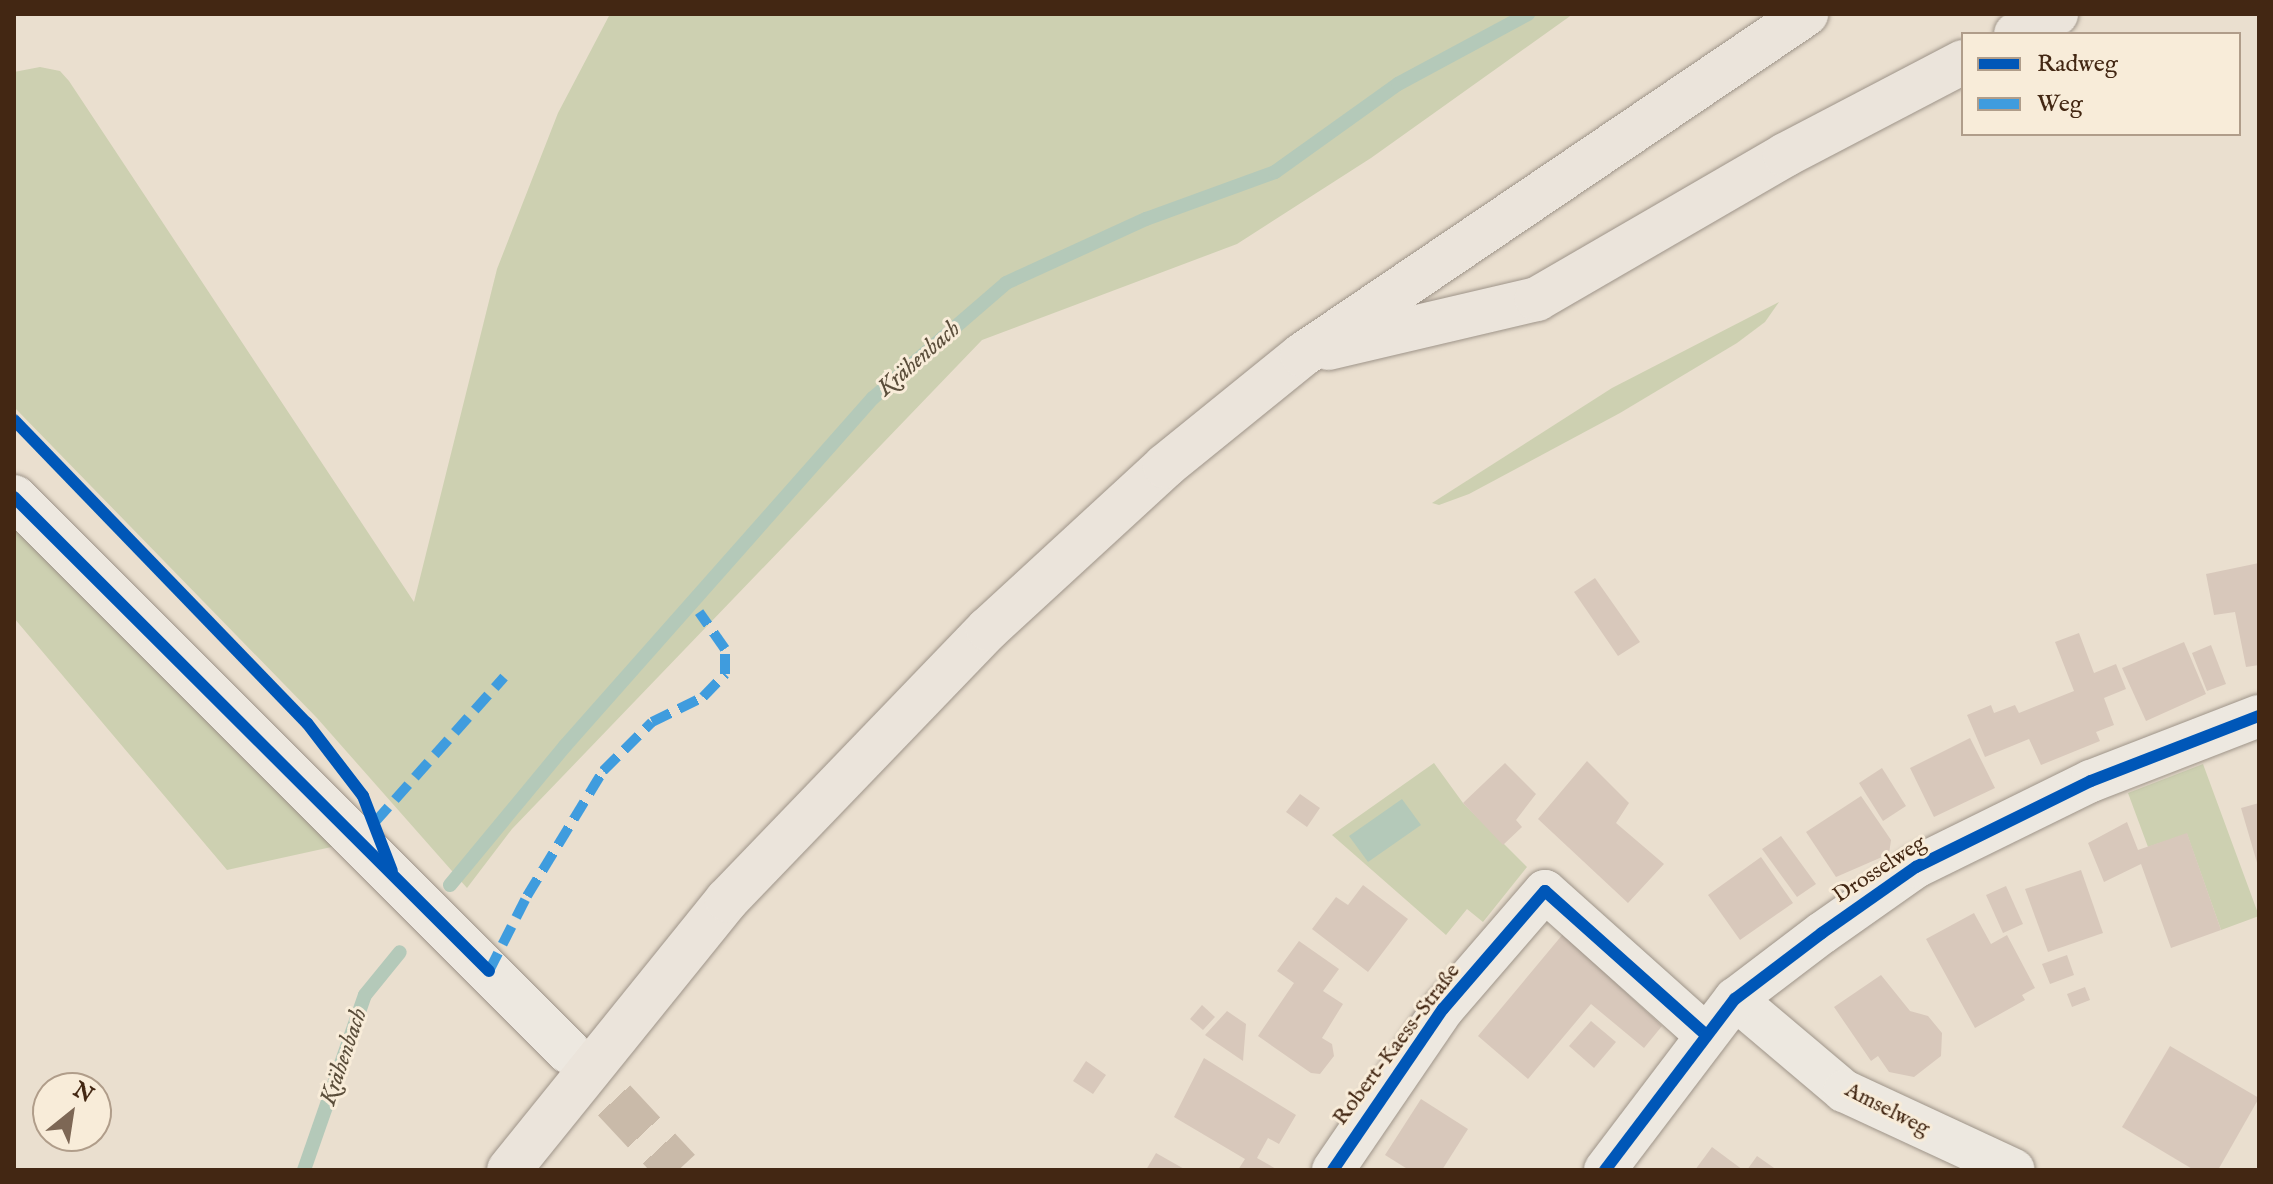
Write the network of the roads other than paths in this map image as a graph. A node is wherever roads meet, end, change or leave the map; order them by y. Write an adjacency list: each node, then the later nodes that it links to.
1 (1806, 14): 5 (main road)
2 (2056, 14): 3 (main road)
3 (2020, 32)
4 (1961, 63): 5 (main road)
5 (1302, 355): 11 (main road)
6 (14, 497): 10 (street)
7 (2259, 716): 8 (street, Drosselweg)
8 (1735, 999): 9 (street, Drosselweg); 14 (street, Amselweg)
9 (1705, 1034): 12 (street, Robert-Kaess-Straße); 13 (street, Drosselweg)
10 (569, 1052)
11 (509, 1170)
12 (1333, 1170)
13 (1605, 1170)
14 (2014, 1170)

